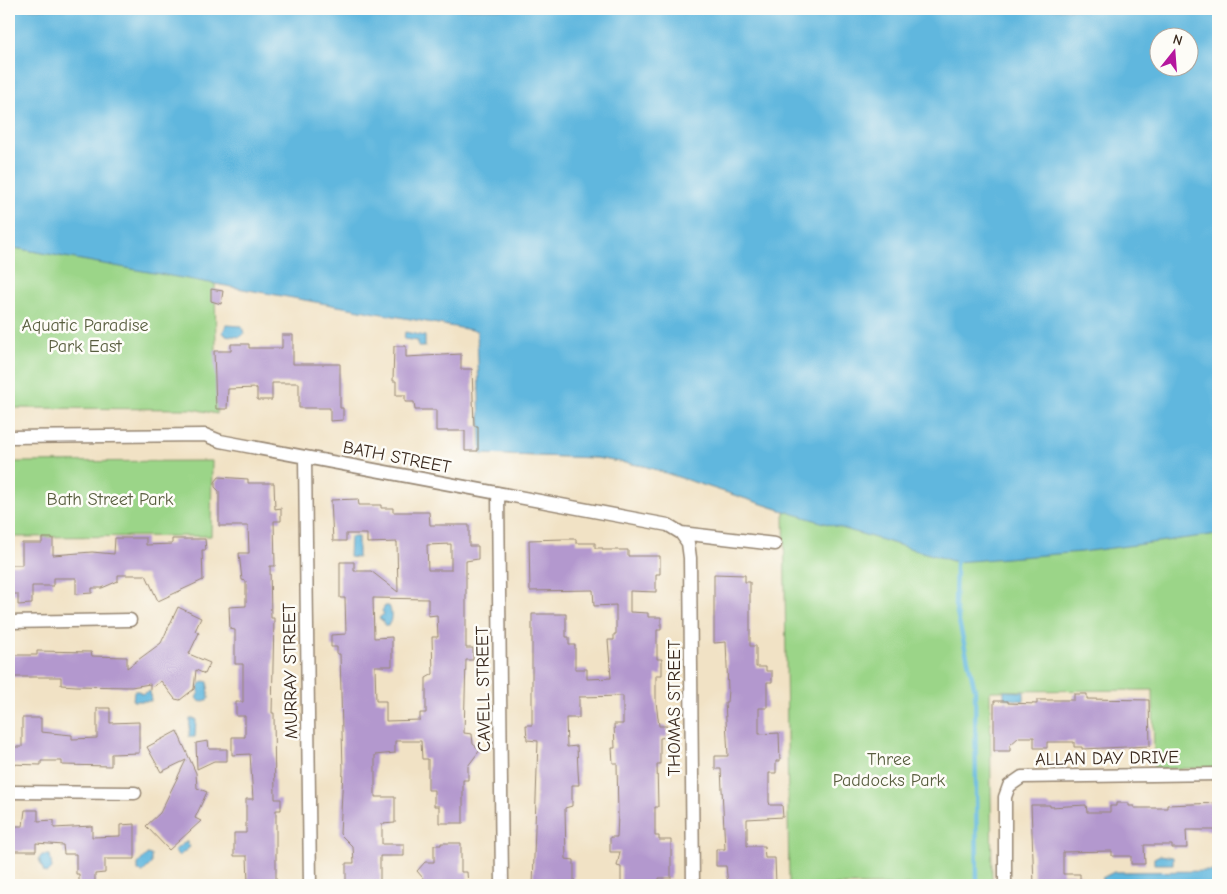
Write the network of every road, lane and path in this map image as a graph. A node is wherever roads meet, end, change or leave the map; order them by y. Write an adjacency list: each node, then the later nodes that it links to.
1 (9, 437): 2 (street, BATH STREET)
2 (305, 457): 3 (street, BATH STREET); 11 (street, MURRAY STREET)
3 (498, 493): 4 (street, BATH STREET); 12 (street, CAVELL STREET)
4 (681, 533): 5 (street, BATH STREET); 13 (street, THOMAS STREET)
5 (775, 544)
6 (130, 620): 7 (street)
7 (9, 622)
8 (1218, 774): 14 (street, ALLAN DAY DRIVE)
9 (9, 792): 10 (street)
10 (135, 793)
11 (310, 885)
12 (502, 885)
13 (692, 885)
14 (1005, 885)

